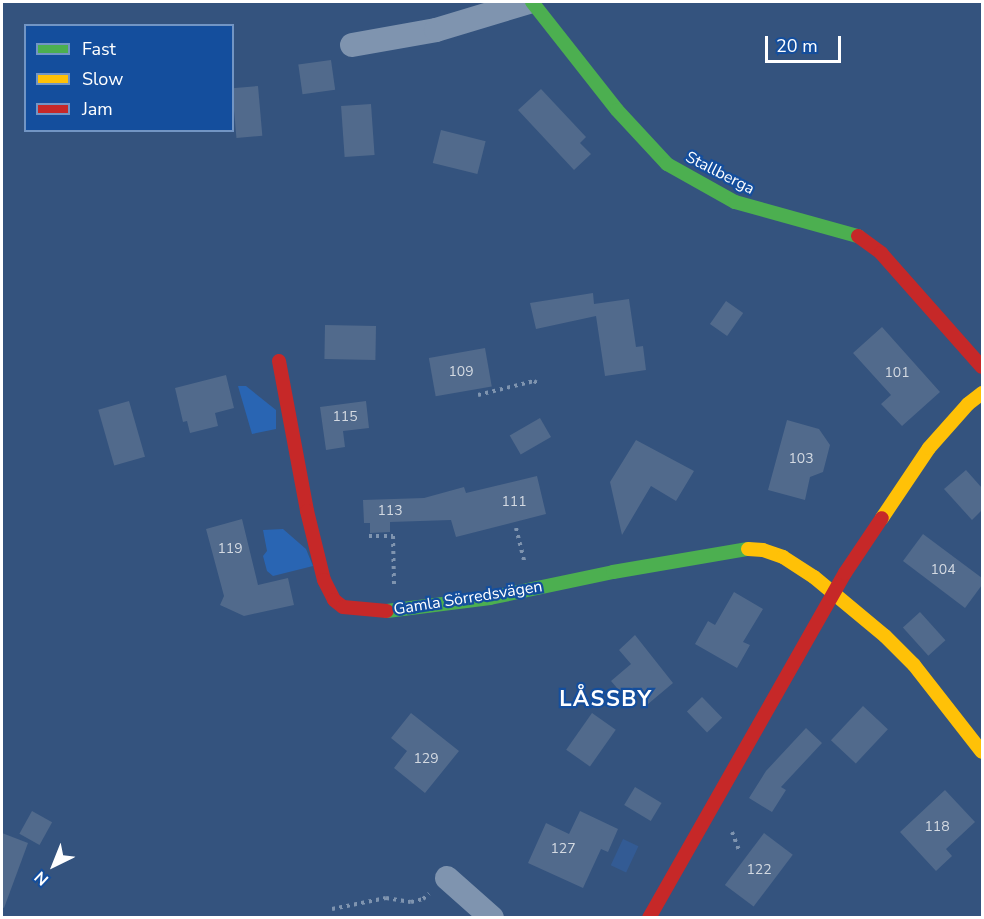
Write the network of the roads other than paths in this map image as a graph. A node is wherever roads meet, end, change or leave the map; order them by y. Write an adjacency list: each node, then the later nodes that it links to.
1 (530, 2): 2 (street); 4 (street, Stallberga)
2 (352, 45)
3 (279, 361): 6 (street, Gamla Sörredsvägen)
4 (982, 367)
5 (982, 393): 6 (street)
6 (834, 593): 7 (street, Gamla Sörredsvägen); 10 (street)
7 (982, 752)
8 (447, 878): 9 (street)
9 (492, 918)
10 (649, 918)

